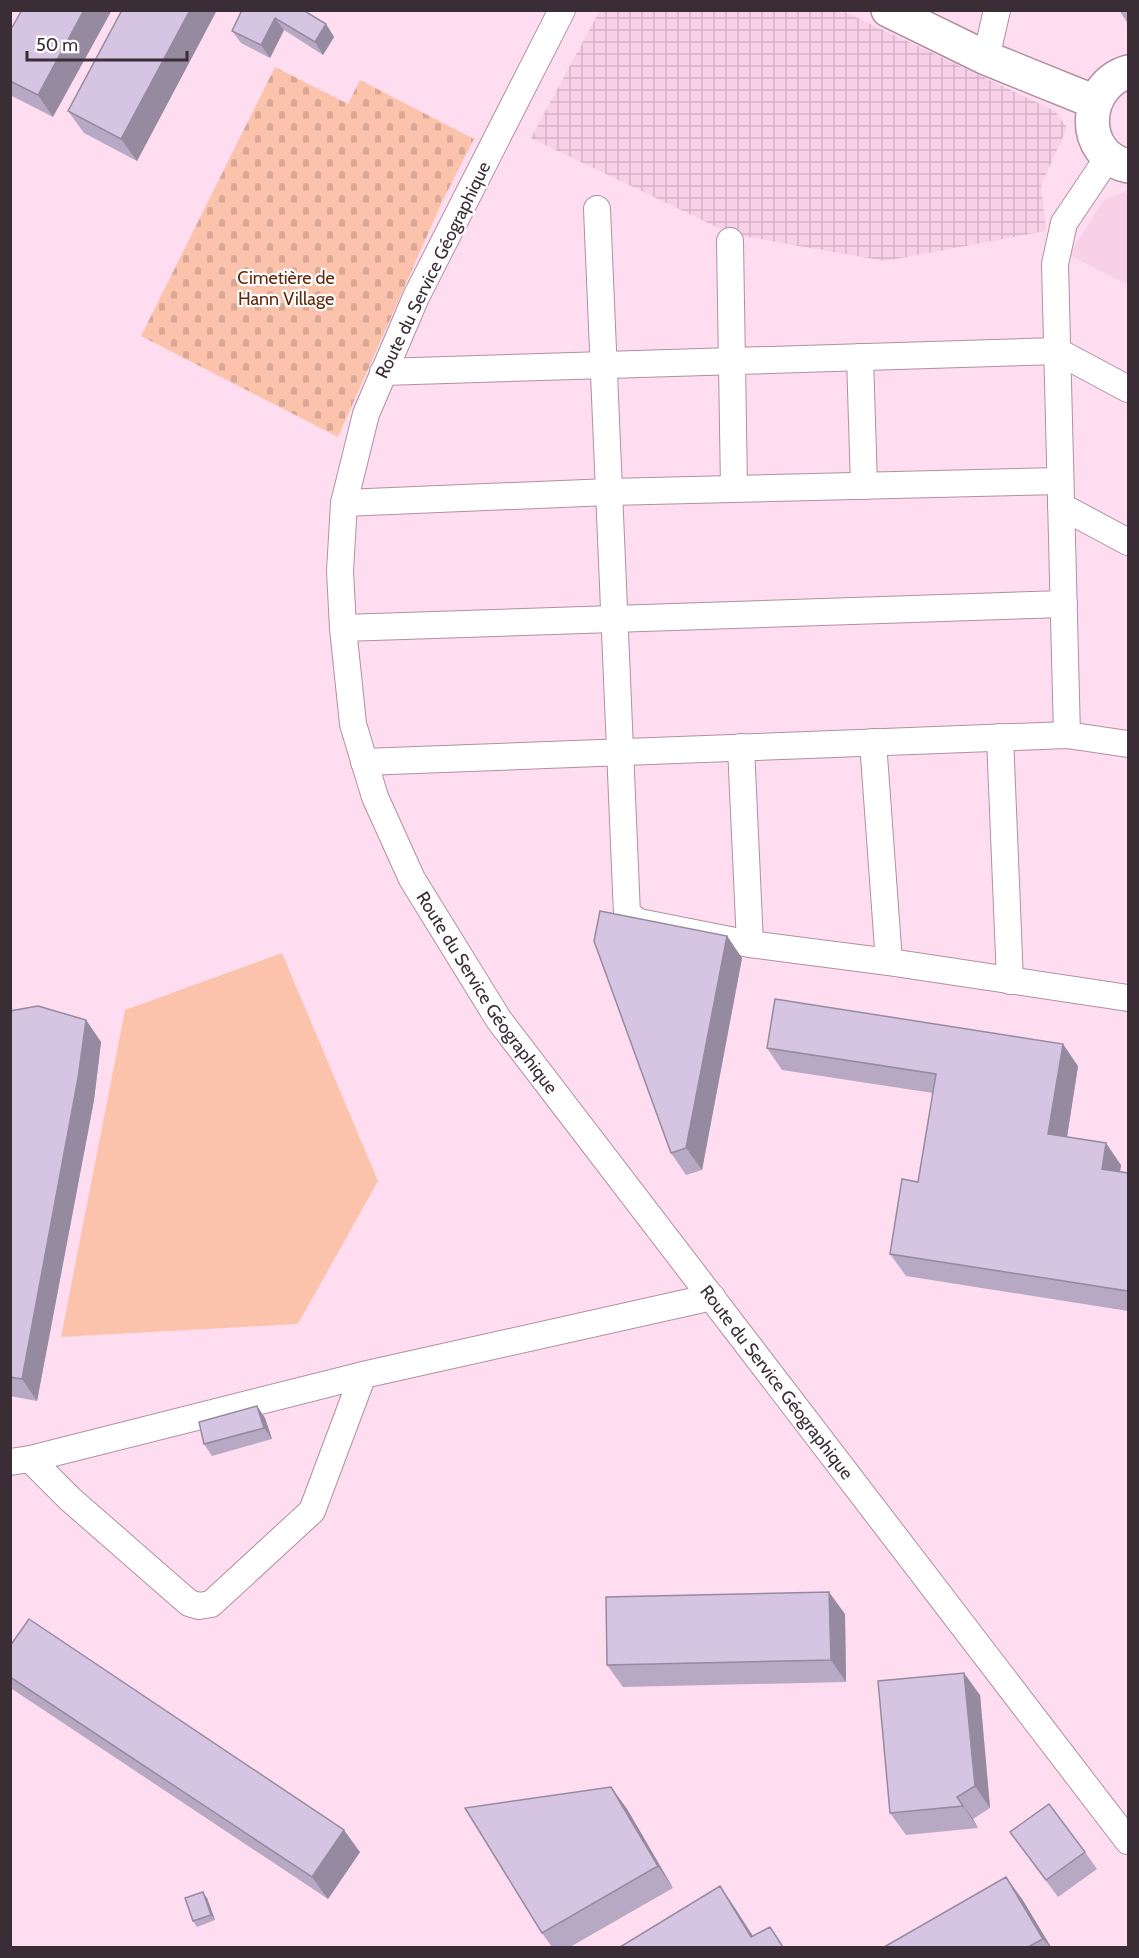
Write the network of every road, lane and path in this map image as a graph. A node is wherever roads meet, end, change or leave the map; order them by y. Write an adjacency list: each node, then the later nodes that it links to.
1 (562, 10): 14 (street, Route du Service Géographique)
2 (888, 10): 4 (main road)
3 (997, 10): 4 (street)
4 (986, 58): 6 (main road)
5 (1128, 72): 6 (main road)
6 (1095, 102): 7 (main road)
7 (1119, 161): 10 (street)
8 (597, 209): 13 (street)
9 (730, 241): 12 (street)
10 (1057, 351): 11 (street); 15 (street); 19 (street)
11 (860, 357): 12 (street); 16 (street)
12 (732, 361): 13 (street); 17 (street)
13 (604, 366): 14 (street); 18 (street)
14 (383, 372): 20 (street, Route du Service Géographique)
15 (1128, 389)
16 (864, 486): 17 (street); 19 (street)
17 (734, 489): 18 (street)
18 (609, 492): 20 (street); 23 (street)
19 (1061, 493): 21 (street); 22 (street)
20 (345, 503): 24 (street, Route du Service Géographique)
21 (1128, 542)
22 (1064, 604): 23 (street); 25 (street)
23 (614, 619): 24 (street); 30 (street)
24 (343, 628): 31 (street, Route du Service Géographique)
25 (1067, 735): 26 (street); 28 (street)
26 (1000, 737): 27 (street); 34 (street)
27 (873, 742): 29 (street); 33 (street)
28 (1128, 744)
29 (741, 747): 30 (street); 32 (street)
30 (620, 752): 31 (street); 32 (street)
31 (364, 762): 36 (street, Route du Service Géographique)
32 (750, 944): 33 (street)
33 (889, 962): 34 (street)
34 (1010, 981): 35 (street)
35 (1128, 998)
36 (712, 1297): 37 (street); 39 (street, Route du Service Géographique)
37 (363, 1375): 38 (street); 38 (street)
38 (20, 1461)
39 (1128, 1841)

